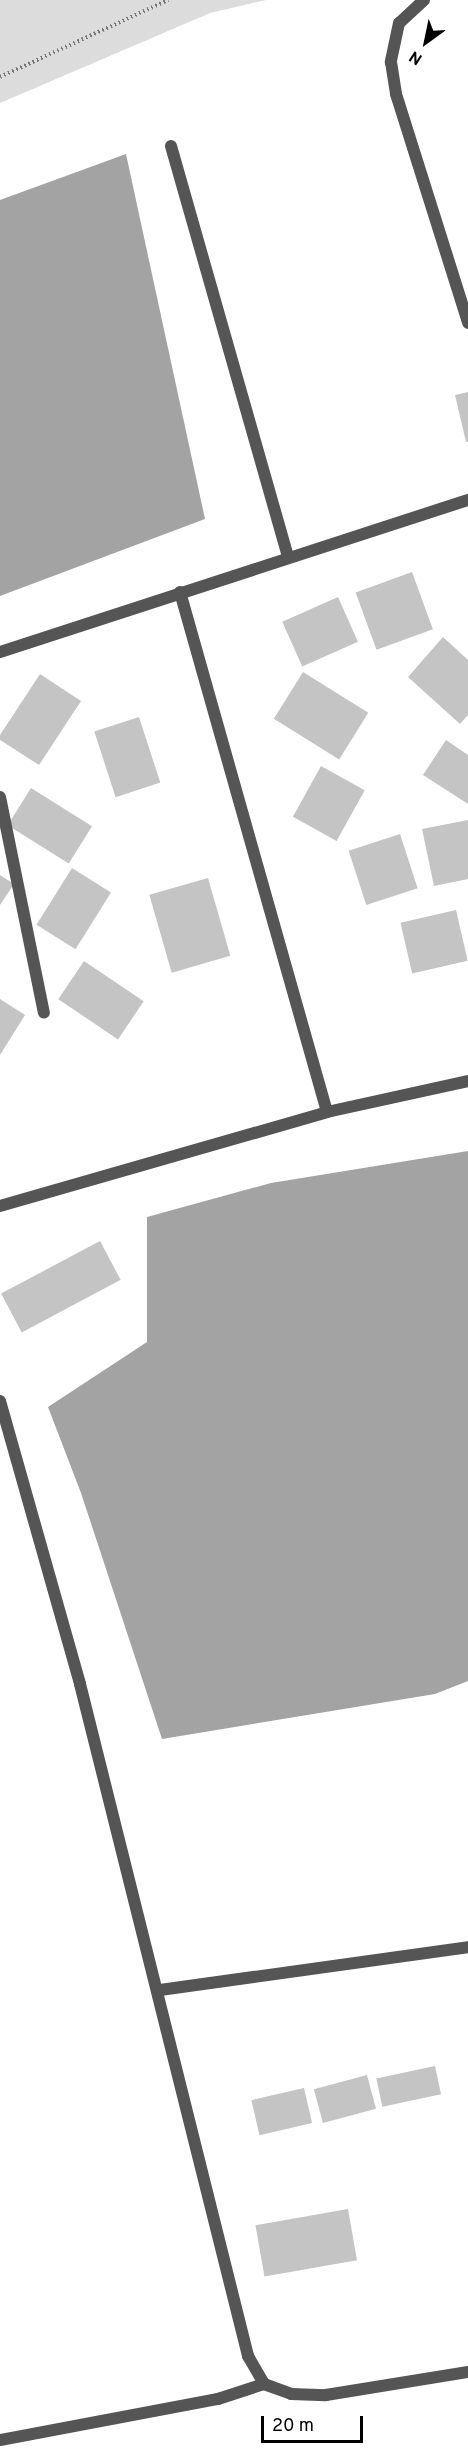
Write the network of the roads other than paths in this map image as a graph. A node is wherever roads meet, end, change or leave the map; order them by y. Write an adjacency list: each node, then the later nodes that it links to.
1 (424, 0): 3 (street)
2 (171, 146): 5 (street)
3 (468, 323)
4 (468, 500): 5 (street)
5 (288, 557): 6 (street)
6 (180, 592): 7 (street); 11 (street)
7 (0, 652)
8 (0, 796): 9 (street)
9 (44, 1013)
10 (468, 1081): 11 (street)
11 (327, 1112): 12 (street)
12 (0, 1206)
13 (0, 1401): 15 (street)
14 (468, 1947): 15 (street)
15 (160, 1990): 17 (street)
16 (468, 2372): 17 (street)
17 (264, 2384): 18 (street)
18 (0, 2440)

